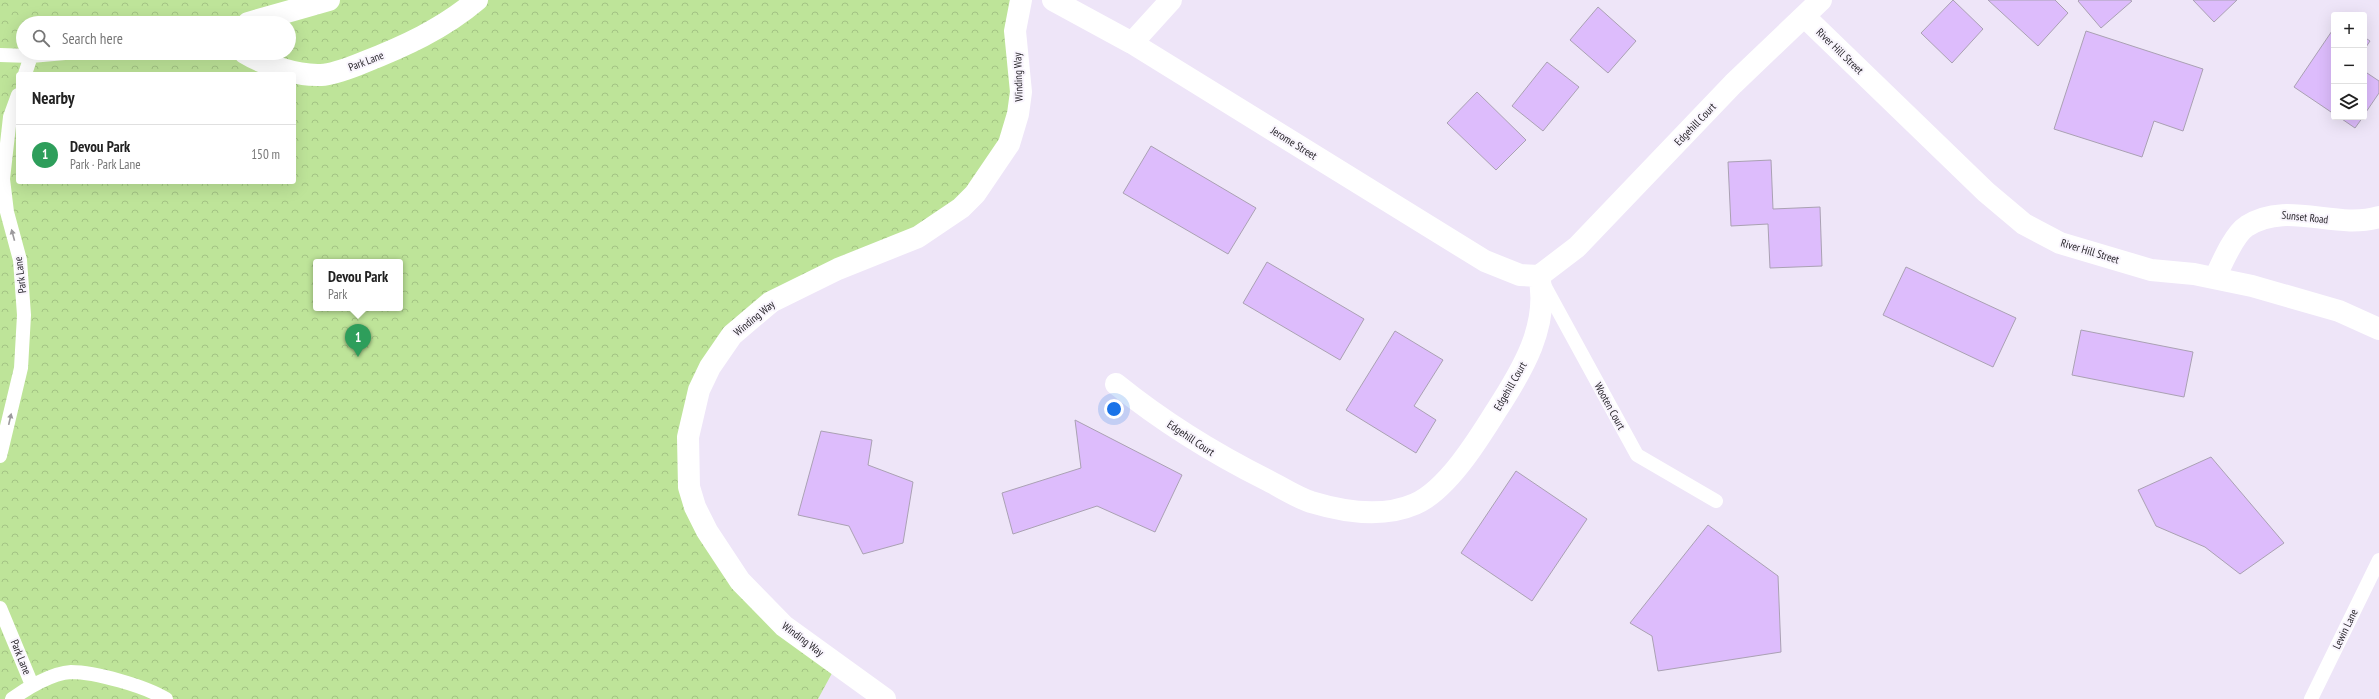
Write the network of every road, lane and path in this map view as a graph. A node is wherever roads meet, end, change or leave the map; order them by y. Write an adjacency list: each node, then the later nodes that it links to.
1 (329, 0): 7 (street)
2 (477, 0): 13 (street, Park Lane)
3 (1021, 0): 29 (street, Winding Way)
4 (1053, 0): 9 (street, Jerome Street)
5 (1171, 0): 9 (street)
6 (1821, 0): 8 (street, Edgehill Court)
7 (273, 16)
8 (1805, 18): 18 (street, Edgehill Court); 19 (street, River Hill Street)
9 (1132, 43): 18 (street, Jerome Street)
10 (0, 55): 11 (lane)
11 (16, 56)
12 (30, 60): 14 (lane)
13 (256, 60)
14 (26, 72)
15 (16, 100): 16 (lane, Park Lane)
16 (4, 149): 22 (lane, Park Lane, one-way to 16)
17 (2379, 218): 19 (street, Sunset Road)
18 (1539, 276): 21 (street, Edgehill Court); 23 (lane, Wooten Court)
19 (2214, 278): 20 (street, River Hill Street)
20 (2379, 329)
21 (1116, 384)
22 (0, 456)
23 (1716, 501)
24 (2379, 560): 30 (lane, Lewin Lane)
25 (0, 608): 26 (lane, Park Lane)
26 (32, 685): 27 (lane, Park Lane); 28 (lane)
27 (12, 699)
28 (166, 699)
29 (885, 699)
30 (2311, 699)

